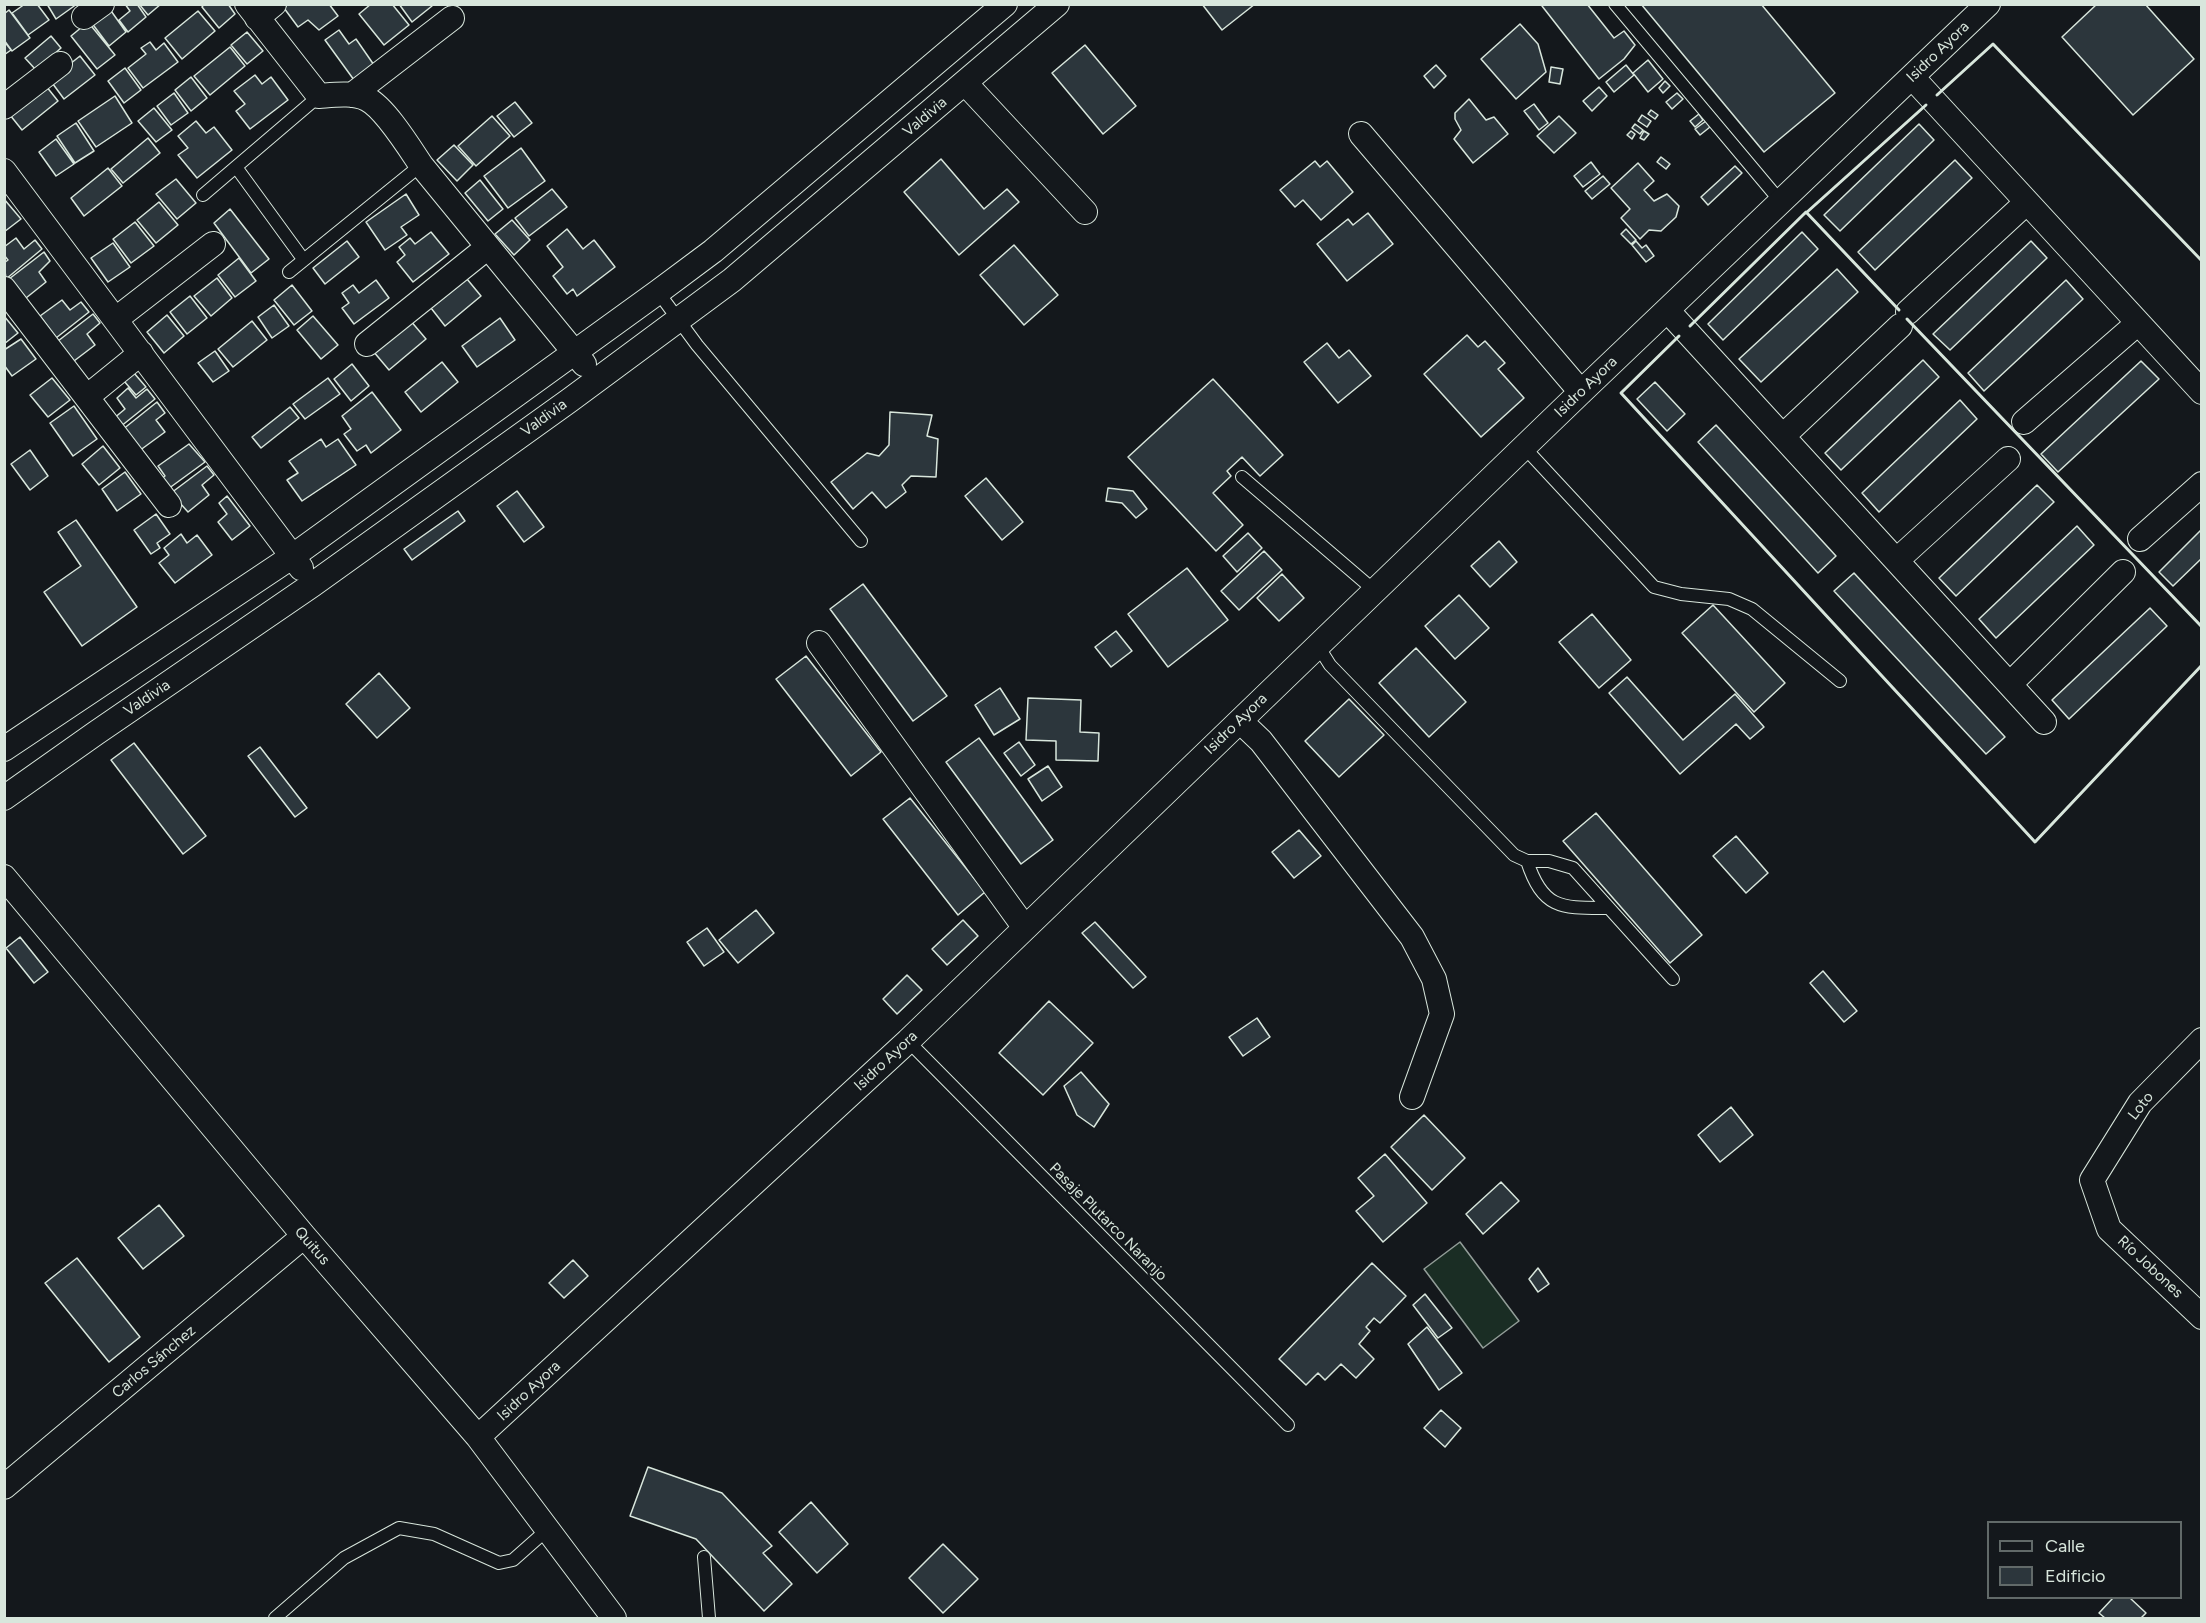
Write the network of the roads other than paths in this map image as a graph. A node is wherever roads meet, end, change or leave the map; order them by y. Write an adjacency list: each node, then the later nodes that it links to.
1 (1005, 4): 26 (street)
2 (1057, 4): 9 (street, Valdivia)
3 (1615, 4): 18 (lane)
4 (1988, 4): 8 (street, Isidro Ayora)
5 (260, 9): 11 (street)
6 (452, 18): 10 (street)
7 (60, 64): 12 (street)
8 (1912, 77): 18 (street, Isidro Ayora); 19 (street)
9 (965, 83): 20 (street); 29 (street, Valdivia)
10 (352, 95): 11 (street); 14 (street)
11 (319, 96): 15 (lane)
12 (4, 107)
13 (1361, 134): 35 (street)
14 (422, 165): 22 (street); 23 (lane)
15 (236, 167): 17 (lane); 23 (lane)
16 (4, 171): 28 (street)
17 (203, 195)
18 (1780, 202): 27 (street, Isidro Ayora)
19 (2027, 202): 30 (street); 39 (street)
20 (1085, 212)
21 (213, 244): 28 (street)
22 (488, 247): 31 (street); 33 (street)
23 (303, 259): 24 (lane)
24 (289, 272)
25 (4, 289): 37 (street)
26 (658, 292): 29 (lane); 33 (street)
27 (1667, 310): 35 (street, Isidro Ayora); 39 (street)
28 (116, 319): 32 (street)
29 (678, 320): 34 (street, Valdivia); 46 (lane)
30 (2138, 323): 36 (street); 38 (street)
31 (367, 344)
32 (141, 353): 37 (street); 47 (street)
33 (575, 353): 34 (street); 47 (street)
34 (596, 380): 50 (street, Valdivia)
35 (1581, 392): 40 (street, Isidro Ayora)
36 (2202, 393)
37 (88, 396): 44 (street)
38 (2024, 422)
39 (1783, 436): 48 (street)
40 (1524, 447): 51 (street, Isidro Ayora); 54 (lane)
41 (2008, 459): 48 (street)
42 (1242, 477): 51 (lane)
43 (2202, 484): 45 (street)
44 (169, 505)
45 (2140, 539)
46 (861, 542)
47 (293, 556): 50 (street); 56 (street)
48 (1897, 560): 55 (street)
49 (2123, 572): 55 (street)
50 (312, 585): 59 (street, Valdivia)
51 (1375, 591): 53 (street, Isidro Ayora)
52 (819, 642): 65 (street)
53 (1318, 646): 57 (street, Isidro Ayora); 62 (lane)
54 (1840, 681)
55 (2010, 684): 58 (street)
56 (76, 702): 59 (street); 60 (street)
57 (1239, 721): 65 (street, Isidro Ayora); 69 (street)
58 (2044, 723)
59 (96, 733): 61 (street, Valdivia)
60 (4, 748)
61 (4, 798)
62 (1527, 861): 64 (lane); 64 (lane)
63 (4, 876): 71 (street, Quitus)
64 (1608, 908): 66 (lane)
65 (1025, 928): 68 (street, Isidro Ayora)
66 (1672, 979)
67 (2202, 1040): 70 (street, Loto)
68 (908, 1041): 73 (lane, Pasaje Plutarco Naranjo); 74 (street, Isidro Ayora)
69 (1412, 1097)
70 (2092, 1180): 72 (street, Río Jobones)
71 (304, 1236): 74 (street, Quitus); 75 (street, Carlos Sánchez)
72 (2202, 1317)
73 (1288, 1425)
74 (478, 1437): 76 (street, Quitus)
75 (4, 1487)
76 (548, 1529): 78 (lane); 79 (street, Quitus)
77 (704, 1557): 80 (lane)
78 (275, 1618)
79 (614, 1618)
80 (709, 1618)

